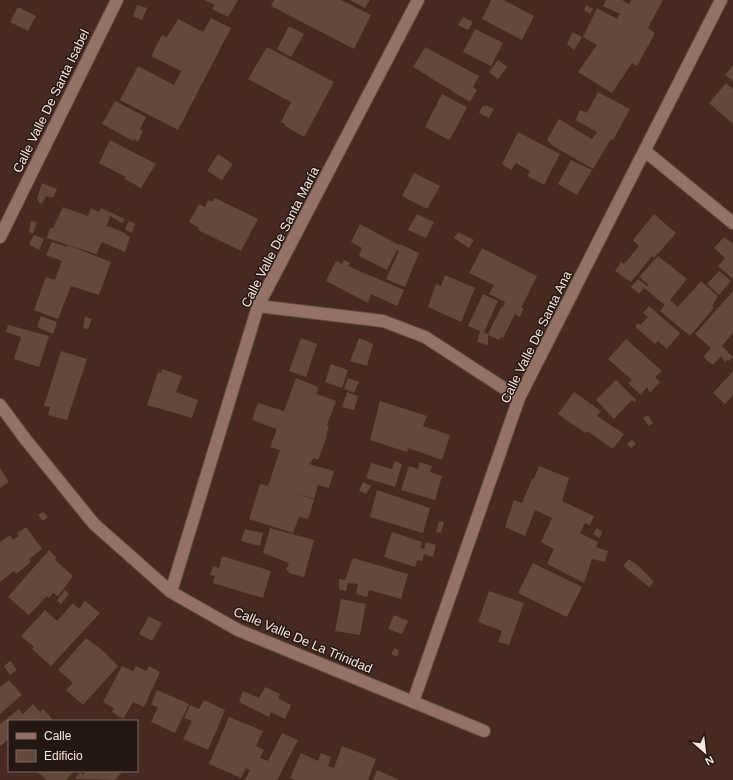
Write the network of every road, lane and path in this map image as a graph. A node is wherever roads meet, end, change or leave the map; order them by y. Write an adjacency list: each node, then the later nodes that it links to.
1 (117, 0): 6 (street, Calle Valle De Santa Isabel)
2 (418, 0): 7 (street, Calle Valle De Santa María)
3 (721, 0): 4 (street, Calle Valle De Santa Ana)
4 (645, 151): 5 (street); 8 (street, Calle Valle De Santa Ana)
5 (733, 223)
6 (0, 237)
7 (258, 306): 8 (street); 10 (street, Calle Valle De Santa María)
8 (519, 398): 11 (street, Calle Valle De Santa Ana)
9 (0, 405): 10 (street, Calle Valle De La Trinidad)
10 (171, 592): 11 (street, Calle Valle De La Trinidad)
11 (413, 702): 12 (street, Calle Valle De La Trinidad)
12 (484, 731)

